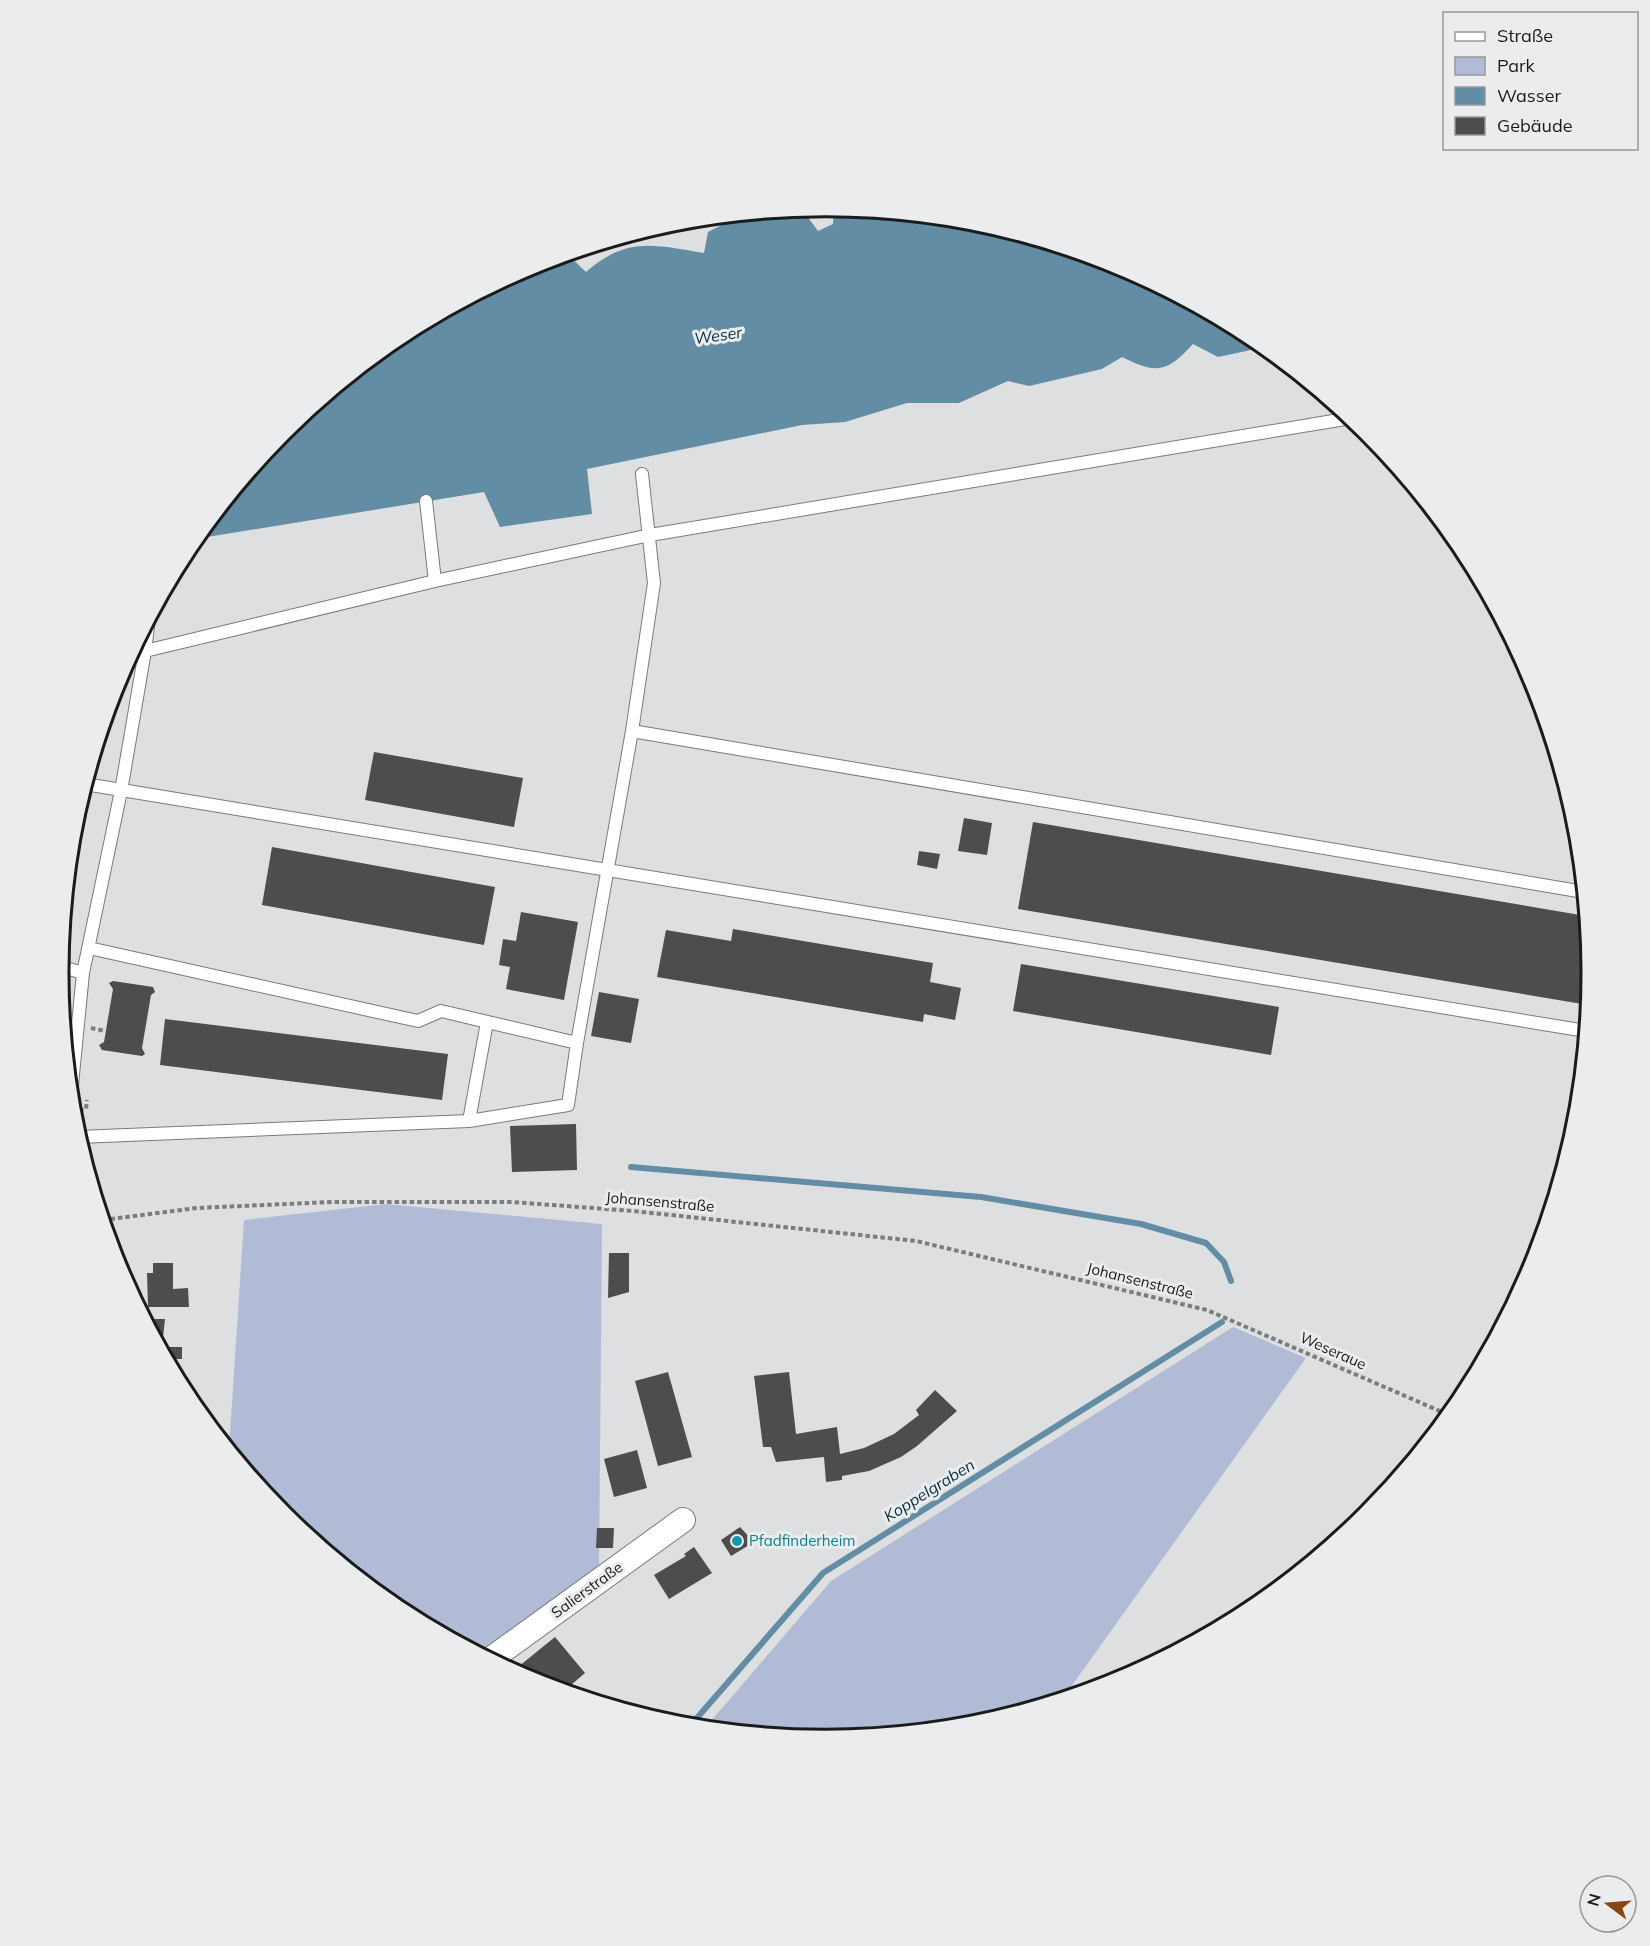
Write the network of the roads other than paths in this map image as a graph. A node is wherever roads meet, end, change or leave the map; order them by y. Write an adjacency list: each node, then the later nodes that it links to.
1 (1340, 420): 4 (lane)
2 (642, 474): 4 (lane)
3 (426, 501): 5 (lane)
4 (650, 535): 5 (lane); 8 (lane)
5 (435, 581): 7 (lane)
6 (146, 641): 7 (lane)
7 (145, 651): 10 (lane)
8 (632, 731): 11 (lane); 12 (lane)
9 (93, 786): 10 (lane)
10 (121, 791): 11 (lane); 13 (lane)
11 (607, 871): 17 (lane); 18 (lane)
12 (1576, 891)
13 (89, 948): 15 (lane); 16 (lane)
14 (69, 969): 15 (lane)
15 (83, 973): 19 (lane)
16 (487, 1022): 18 (lane); 20 (lane)
17 (1578, 1030)
18 (578, 1043): 20 (lane)
19 (73, 1044)
20 (469, 1120): 21 (lane)
21 (88, 1137)
22 (683, 1520): 23 (street, Salierstraße)
23 (498, 1654)

